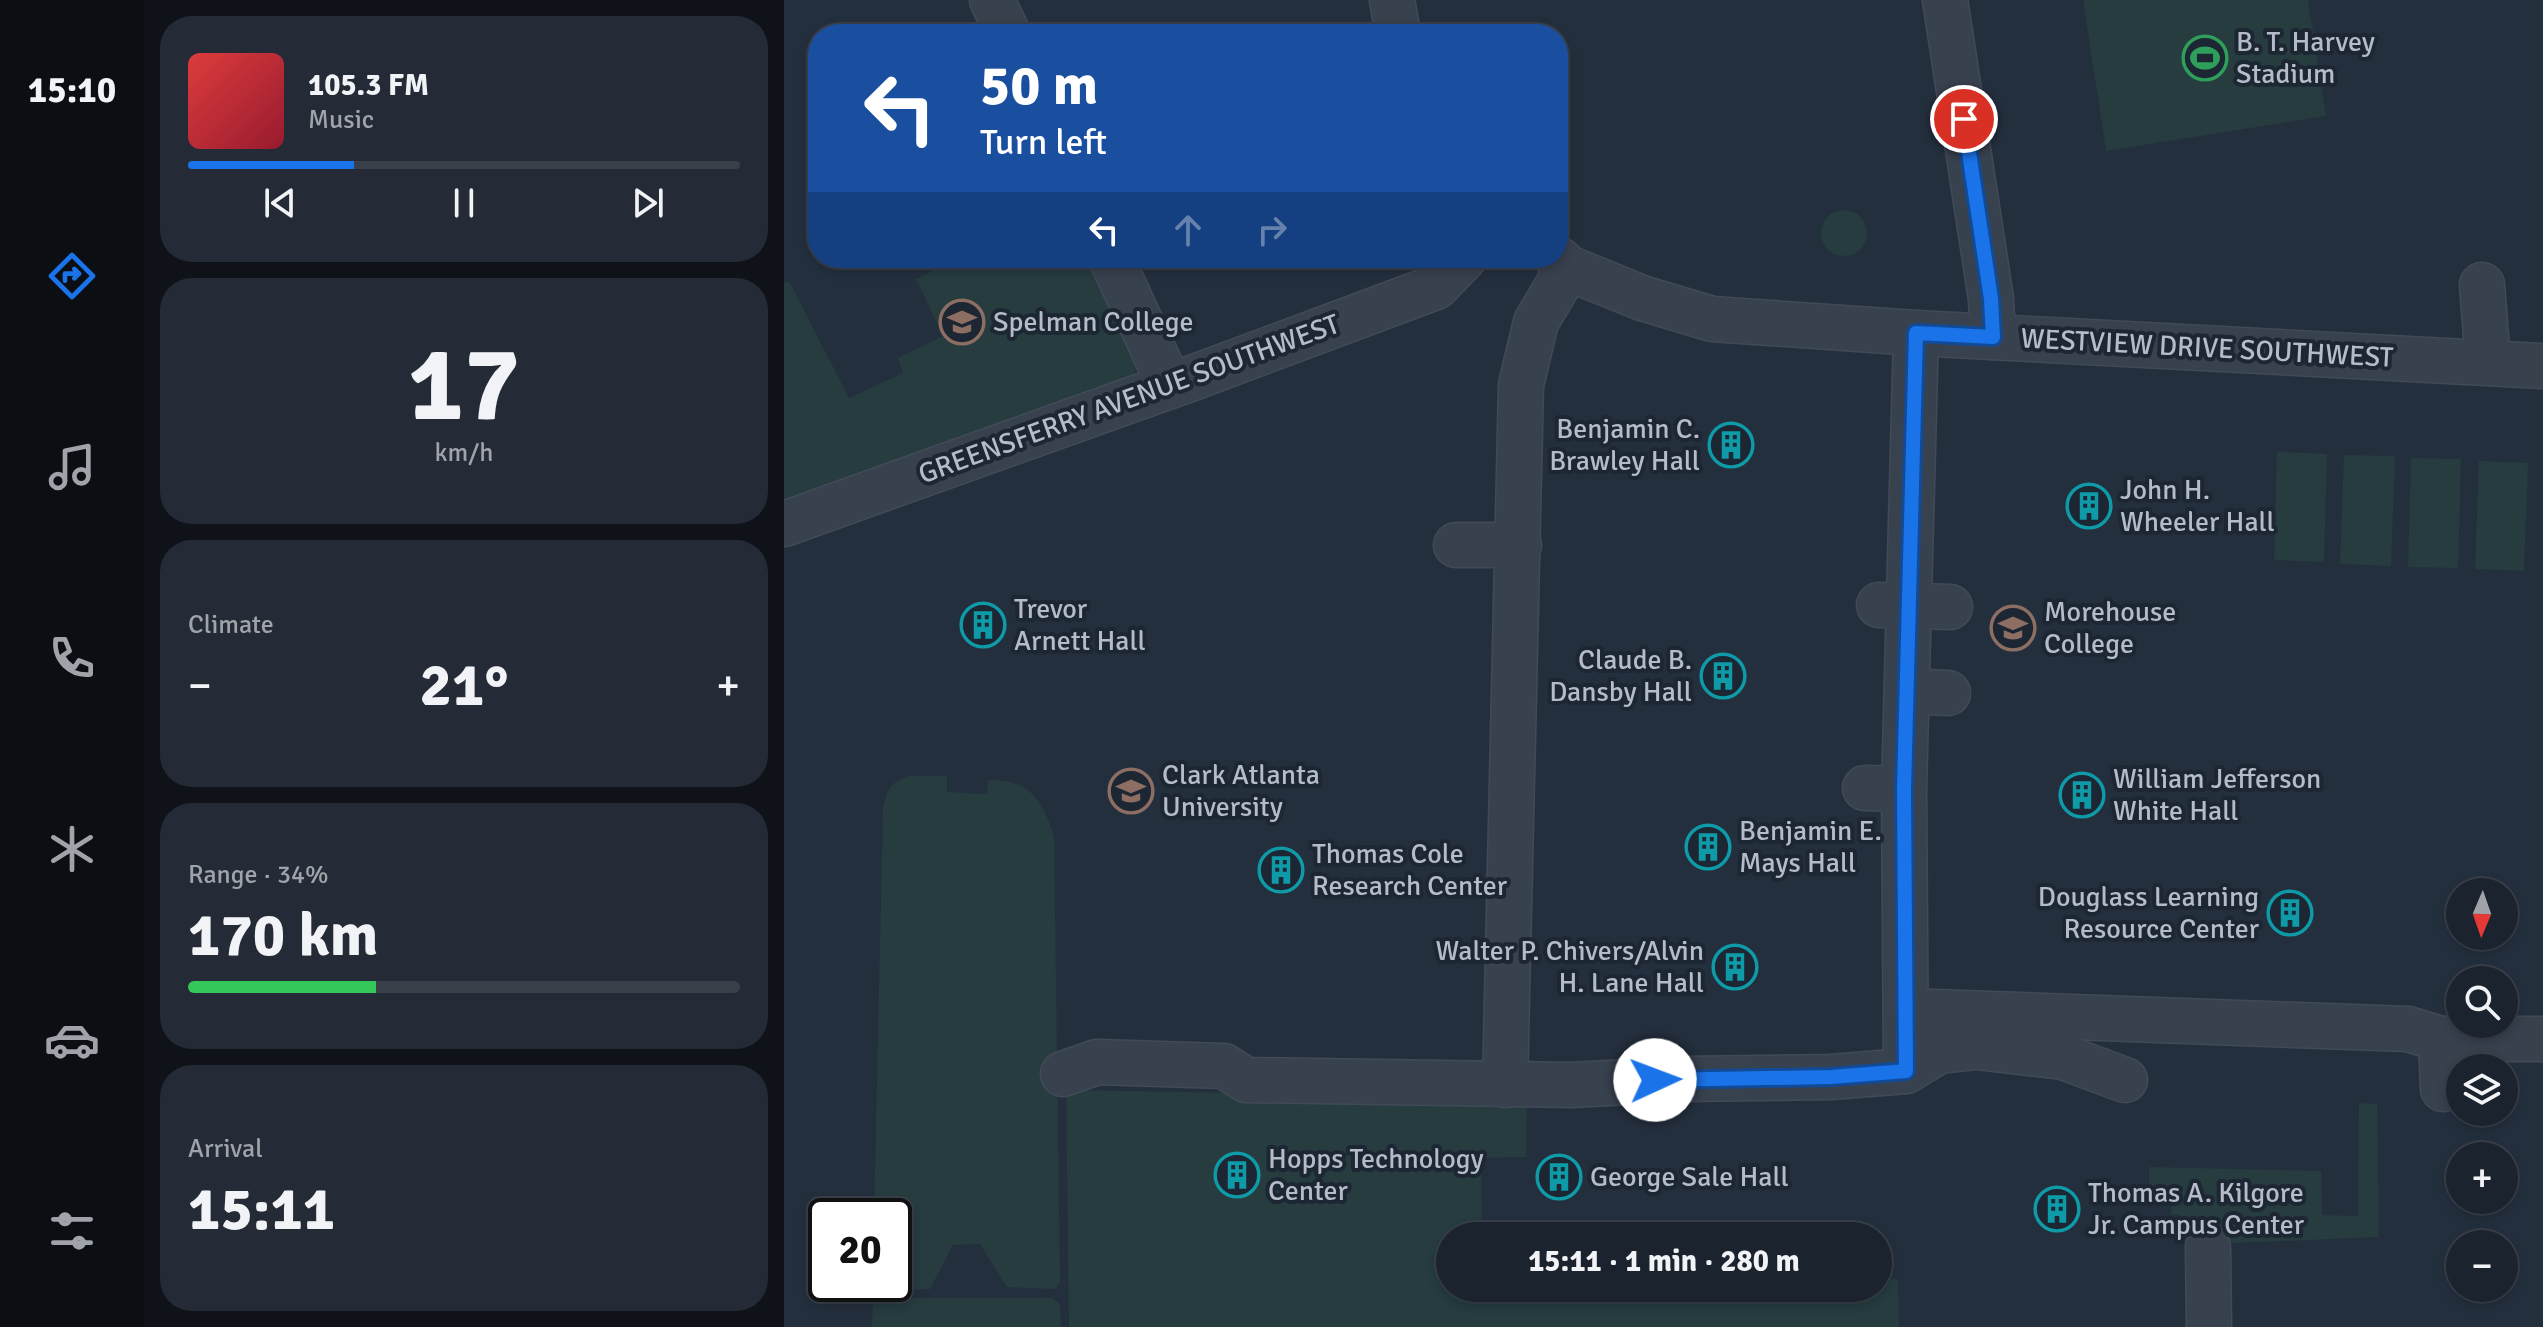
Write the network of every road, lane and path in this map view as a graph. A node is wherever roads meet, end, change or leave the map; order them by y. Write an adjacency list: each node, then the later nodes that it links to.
1 (992, 0): 4 (street)
2 (1392, 0): 5 (street)
3 (1945, 0): 12 (street)
4 (1003, 24)
5 (1396, 24)
6 (1568, 266): 11 (street, WESTVIEW DRIVE SOUTHWEST)
7 (1116, 268): 15 (street)
8 (1454, 268): 15 (street, GREENSFERRY AVENUE SOUTHWEST)
9 (1560, 268): 18 (street)
10 (2482, 285): 13 (street)
11 (1916, 333): 12 (street, WESTVIEW DRIVE SOUTHWEST); 19 (street)
12 (1993, 337): 13 (street, WESTVIEW DRIVE SOUTHWEST)
13 (2488, 362): 14 (street, WESTVIEW DRIVE SOUTHWEST)
14 (2540, 363)
15 (1170, 386): 16 (street, GREENSFERRY AVENUE SOUTHWEST)
16 (784, 524)
17 (1456, 545): 18 (street)
18 (1519, 545): 25 (street)
19 (1906, 1011): 20 (street); 22 (street)
20 (2441, 1039): 21 (street); 26 (street)
21 (2543, 1039)
22 (1906, 1071): 24 (street); 25 (street)
23 (1063, 1074): 25 (street)
24 (2125, 1080)
25 (1505, 1085)
26 (2443, 1089)
27 (2208, 1247): 28 (street)
28 (2209, 1327)

